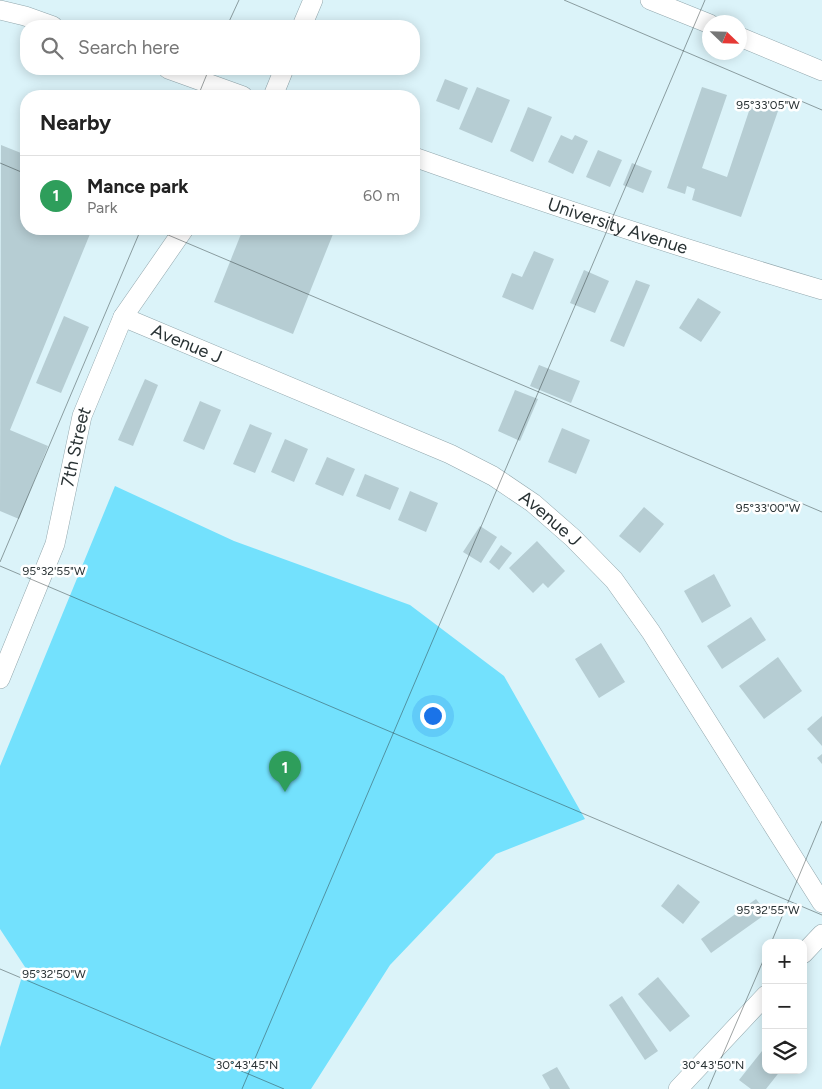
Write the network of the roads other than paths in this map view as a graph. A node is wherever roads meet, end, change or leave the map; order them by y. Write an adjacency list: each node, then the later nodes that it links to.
1 (313, 0): 5 (street)
2 (650, 0): 6 (street)
3 (0, 10): 4 (street)
4 (36, 20)
5 (305, 20)
6 (702, 21)
7 (747, 40): 8 (street)
8 (822, 71)
9 (185, 75): 11 (street)
10 (282, 75): 12 (street)
11 (226, 90)
12 (275, 90)
13 (420, 159): 15 (street, University Avenue)
14 (180, 235): 16 (street, 7th Street)
15 (822, 290)
16 (123, 317): 17 (street, 7th Street); 18 (street, Avenue J)
17 (0, 679)
18 (822, 902)
19 (822, 934): 20 (street)
20 (807, 950)
21 (762, 999): 22 (street)
22 (678, 1089)

